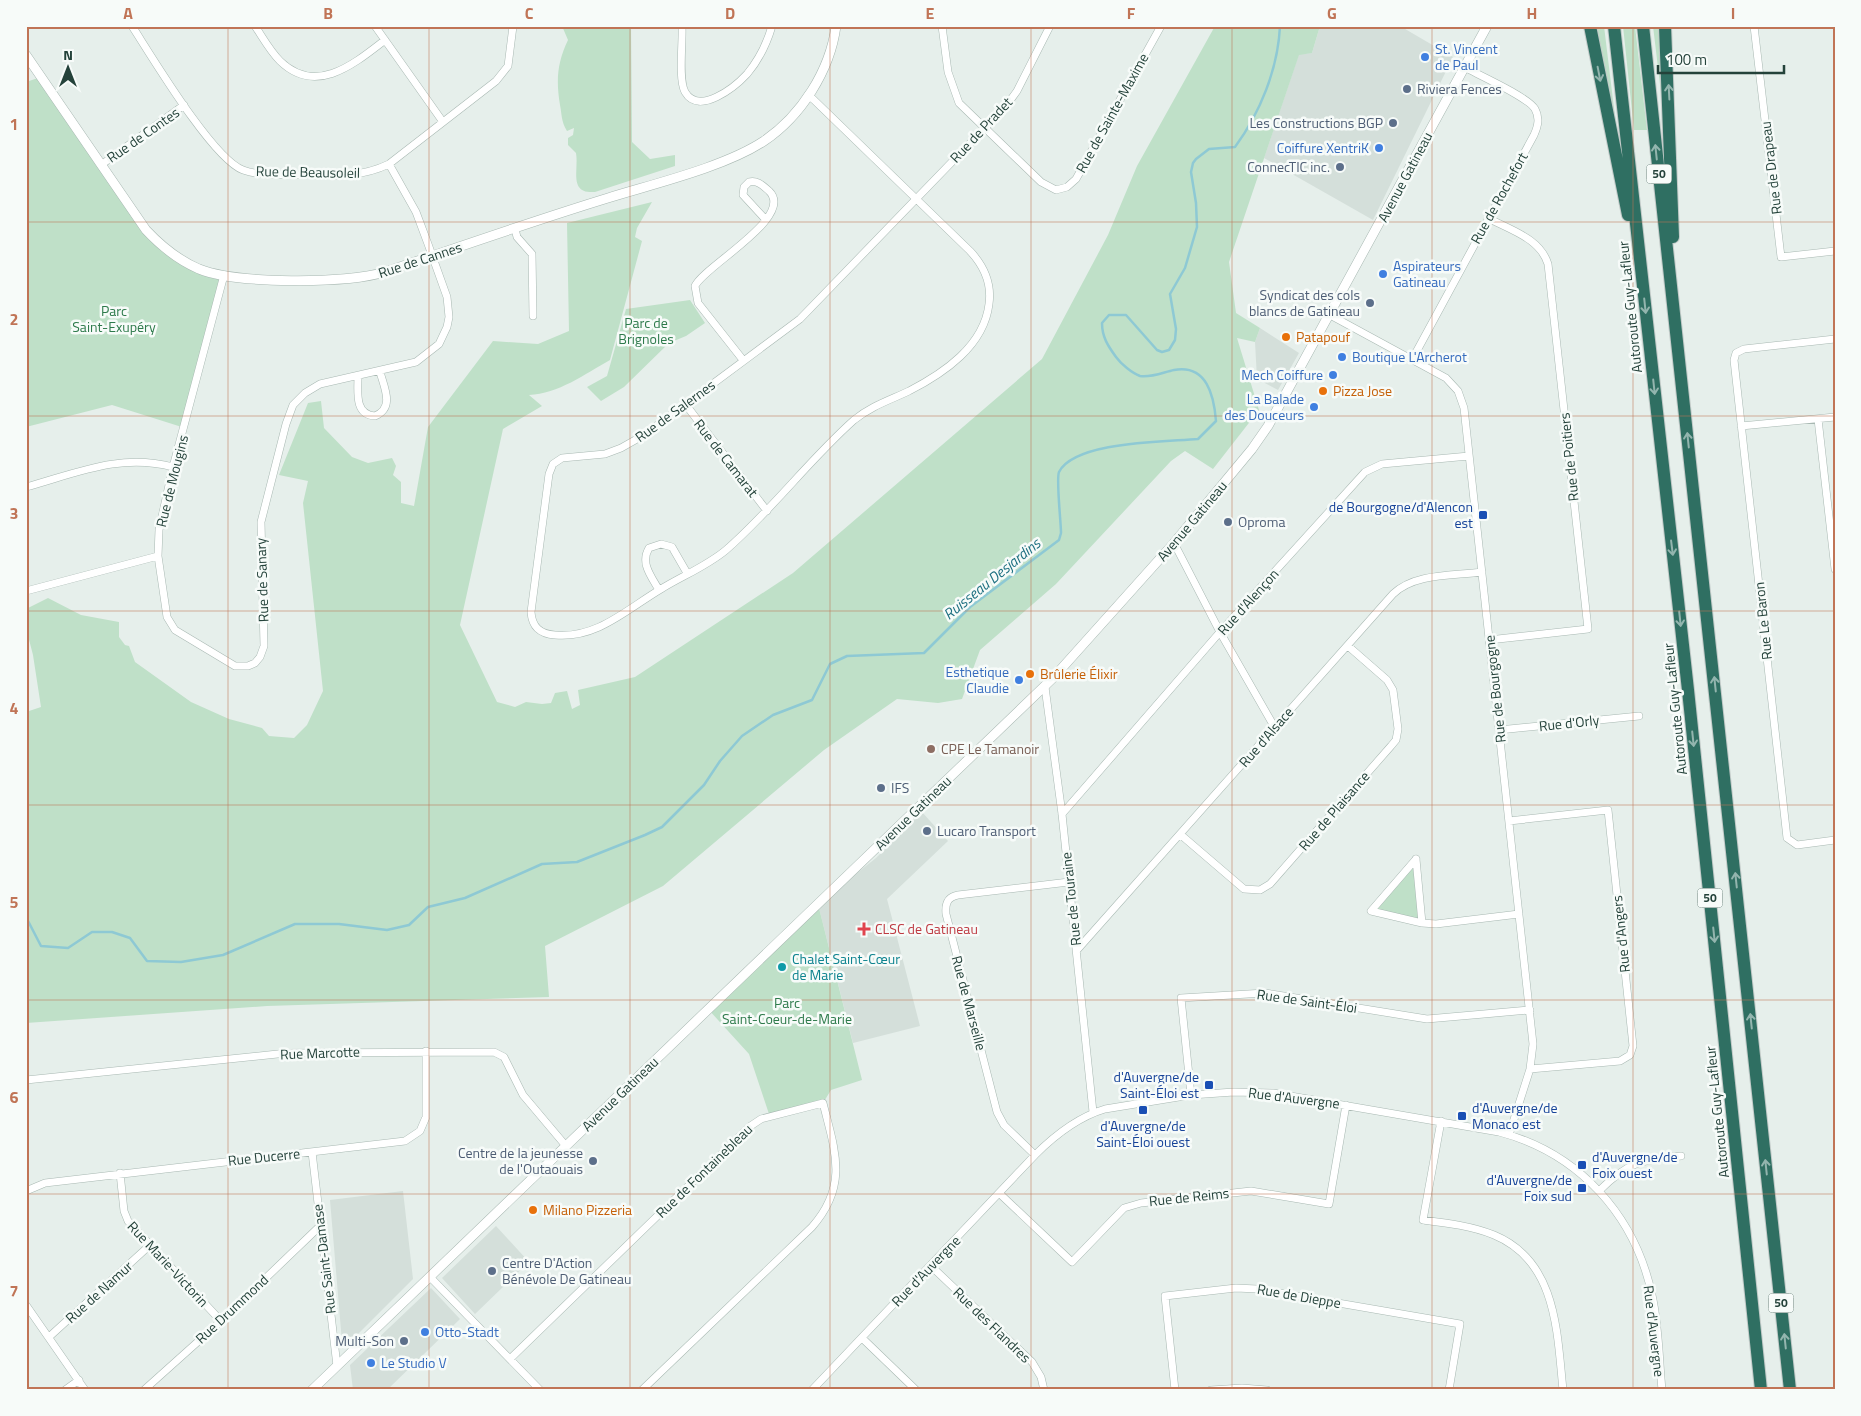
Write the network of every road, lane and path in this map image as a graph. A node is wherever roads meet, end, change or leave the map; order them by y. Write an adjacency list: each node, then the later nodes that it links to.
1 (132, 26): 21 (street, Rue de Beausoleil)
2 (255, 26): 17 (street)
3 (376, 26): 17 (street)
4 (513, 26): 22 (street, Rue de Beausoleil)
5 (682, 26): 6 (street)
6 (772, 26)
7 (836, 26): 20 (street, Rue de Cannes)
8 (942, 26): 23 (street, Rue de Sainte-Maxime)
9 (1050, 26): 23 (street, Rue de Pradet)
10 (1161, 26): 23 (street, Rue de Sainte-Maxime)
11 (1487, 26): 19 (street, Avenue Gatineau)
12 (1590, 26): 32 (highway, one-way to 32)
13 (1614, 26): 32 (highway, Autoroute Guy-Lafleur / 50)
14 (1643, 26): 36 (highway, 50, one-way to 14)
15 (1665, 26): 36 (highway, one-way to 15)
16 (1754, 26): 30 (street, Rue de Drapeau)
17 (385, 40): 22 (street)
18 (26, 55): 25 (street, Rue de Cannes)
19 (1464, 67): 27 (street, Rue de Rochefort); 34 (street, Avenue Gatineau)
20 (808, 95): 26 (street, Rue de Salernes); 29 (street, Rue de Cannes)
21 (184, 105): 24 (street, Rue de Beausoleil); 25 (street, Rue de Contes)
22 (443, 122): 24 (street, Rue de Beausoleil)
23 (984, 128): 26 (street, Rue de Pradet)
24 (389, 164): 31 (street, Rue de Sanary)
25 (101, 165): 33 (street, Rue de Cannes)
26 (915, 199): 39 (street, Rue de Salernes); 49 (street, Rue de Salernes)
27 (1488, 218): 38 (street, Rue de Rochefort); 58 (street, Rue de Poitiers)
28 (766, 220): 28 (street); 39 (street)
29 (514, 229): 31 (street, Rue de Cannes); 35 (street)
30 (1835, 251)
31 (432, 256): 33 (street, Rue de Cannes); 40 (street, Rue de Sanary)
32 (1642, 274): 116 (highway, Autoroute Guy-Lafleur / 50, one-way to 116)
33 (224, 275): 47 (street, Rue de Mougins)
34 (1330, 315): 38 (street, Rue de Bourgogne); 50 (street, Avenue Gatineau)
35 (534, 316)
36 (1675, 322): 117 (highway, 50, one-way to 36)
37 (1835, 339): 45 (street, Rue Le Baron)
38 (1413, 358): 46 (street, Rue de Bourgogne)
39 (742, 360): 42 (street, Rue de Salernes)
40 (380, 372): 41 (street, Rue de Sanary); 41 (street)
41 (358, 376): 51 (street, Rue de Sanary)
42 (686, 405): 49 (street, Rue de Camarat); 55 (street, Rue de Salernes)
43 (1835, 417): 44 (street)
44 (1818, 419): 45 (street); 52 (street)
45 (1741, 426): 67 (street, Rue Le Baron)
46 (1469, 456): 53 (street, Rue de Bourgogne); 57 (street, Rue d'Alençon)
47 (174, 467): 48 (street); 51 (street, Rue de Mougins)
48 (26, 487)
49 (767, 511): 54 (street, Rue de Salernes)
50 (1174, 543): 57 (street); 60 (street, Avenue Gatineau)
51 (158, 556): 56 (street)
52 (1835, 569)
53 (1482, 572): 58 (street, Rue de Bourgogne); 59 (street, Rue d'Alsace)
54 (687, 573): 55 (street, Rue de Salernes); 55 (street)
55 (659, 590)
56 (26, 591)
57 (1220, 632): 62 (street); 64 (street, Rue d'Alençon)
58 (1489, 640): 63 (street, Rue de Bourgogne)
59 (1348, 646): 62 (street, Rue d'Alsace); 66 (street, Rue de Plaisance)
60 (1044, 687): 64 (street, Rue de Touraine); 81 (street, Avenue Gatineau)
61 (1639, 716): 63 (street, Rue d'Orly)
62 (1275, 728): 66 (street, Rue d'Alsace)
63 (1499, 730): 65 (street, Rue de Bourgogne)
64 (1062, 814): 68 (street, Rue de Touraine)
65 (1509, 821): 69 (street, Rue de Bourgogne); 74 (street, Rue d'Angers)
66 (1181, 835): 71 (street, Rue d'Alsace)
67 (1835, 840)
68 (1069, 882): 71 (street, Rue de Touraine); 83 (street, Rue de Marseille)
69 (1519, 914): 70 (street); 72 (street, Rue de Bourgogne)
70 (1422, 923): 70 (street)
71 (1077, 950): 78 (street, Rue de Touraine)
72 (1530, 1010): 74 (street, Rue de Bourgogne); 76 (street, Rue de Saint-Éloi)
73 (426, 1051): 75 (street, Rue Marcotte); 81 (street, Rue Marcotte); 82 (street, Rue Ducerre)
74 (1530, 1069): 80 (street, Rue de Bourgogne)
75 (26, 1080)
76 (1190, 1095): 77 (street, Rue d'Auvergne); 78 (street, Rue d'Auvergne)
77 (1346, 1105): 79 (street, Rue d'Auvergne); 88 (street, Rue de Reims)
78 (1093, 1112): 83 (street, Rue d'Auvergne)
79 (1441, 1121): 80 (street, Rue d'Auvergne); 114 (street)
80 (1509, 1135): 86 (street, Rue d'Auvergne)
81 (566, 1146): 92 (street, Avenue Gatineau)
82 (312, 1152): 85 (street, Rue Ducerre); 89 (street, Rue Saint-Damase)
83 (1035, 1155): 88 (street, Rue d'Auvergne)
84 (1681, 1156): 86 (street)
85 (120, 1173): 87 (street, Rue Ducerre); 90 (street, Rue Marie-Victorin)
86 (1600, 1190): 115 (street, Rue d'Auvergne)
87 (26, 1191)
88 (999, 1193): 91 (street, Rue d'Auvergne)
89 (319, 1227): 94 (street, Rue Drummond); 98 (street, Rue Saint-Damase)
90 (149, 1246): 94 (street, Rue Marie-Victorin); 95 (street, Rue de Namur)
91 (930, 1266): 96 (street, Rue d'Auvergne); 109 (street, Rue des Flandres)
92 (430, 1277): 97 (street); 98 (street, Avenue Gatineau)
93 (26, 1306): 95 (street)
94 (221, 1321): 103 (street, Rue Drummond)
95 (49, 1337): 99 (street)
96 (862, 1338): 107 (street, Rue d'Auvergne); 108 (street)
97 (510, 1359): 105 (street); 106 (street, Rue de Fontainebleau)
98 (337, 1366): 104 (street, Avenue Gatineau)
99 (79, 1380): 101 (street); 102 (street)
100 (1243, 1389): 111 (street); 112 (street)
101 (65, 1390)
102 (85, 1390)
103 (144, 1390)
104 (312, 1390)
105 (540, 1390)
106 (642, 1390)
107 (812, 1390)
108 (916, 1390)
109 (1044, 1390)
110 (1175, 1390): 113 (street, Rue de Dieppe)
111 (1211, 1390)
112 (1267, 1390)
113 (1449, 1390)
114 (1563, 1390)
115 (1662, 1390)
116 (1761, 1390)
117 (1790, 1390)

